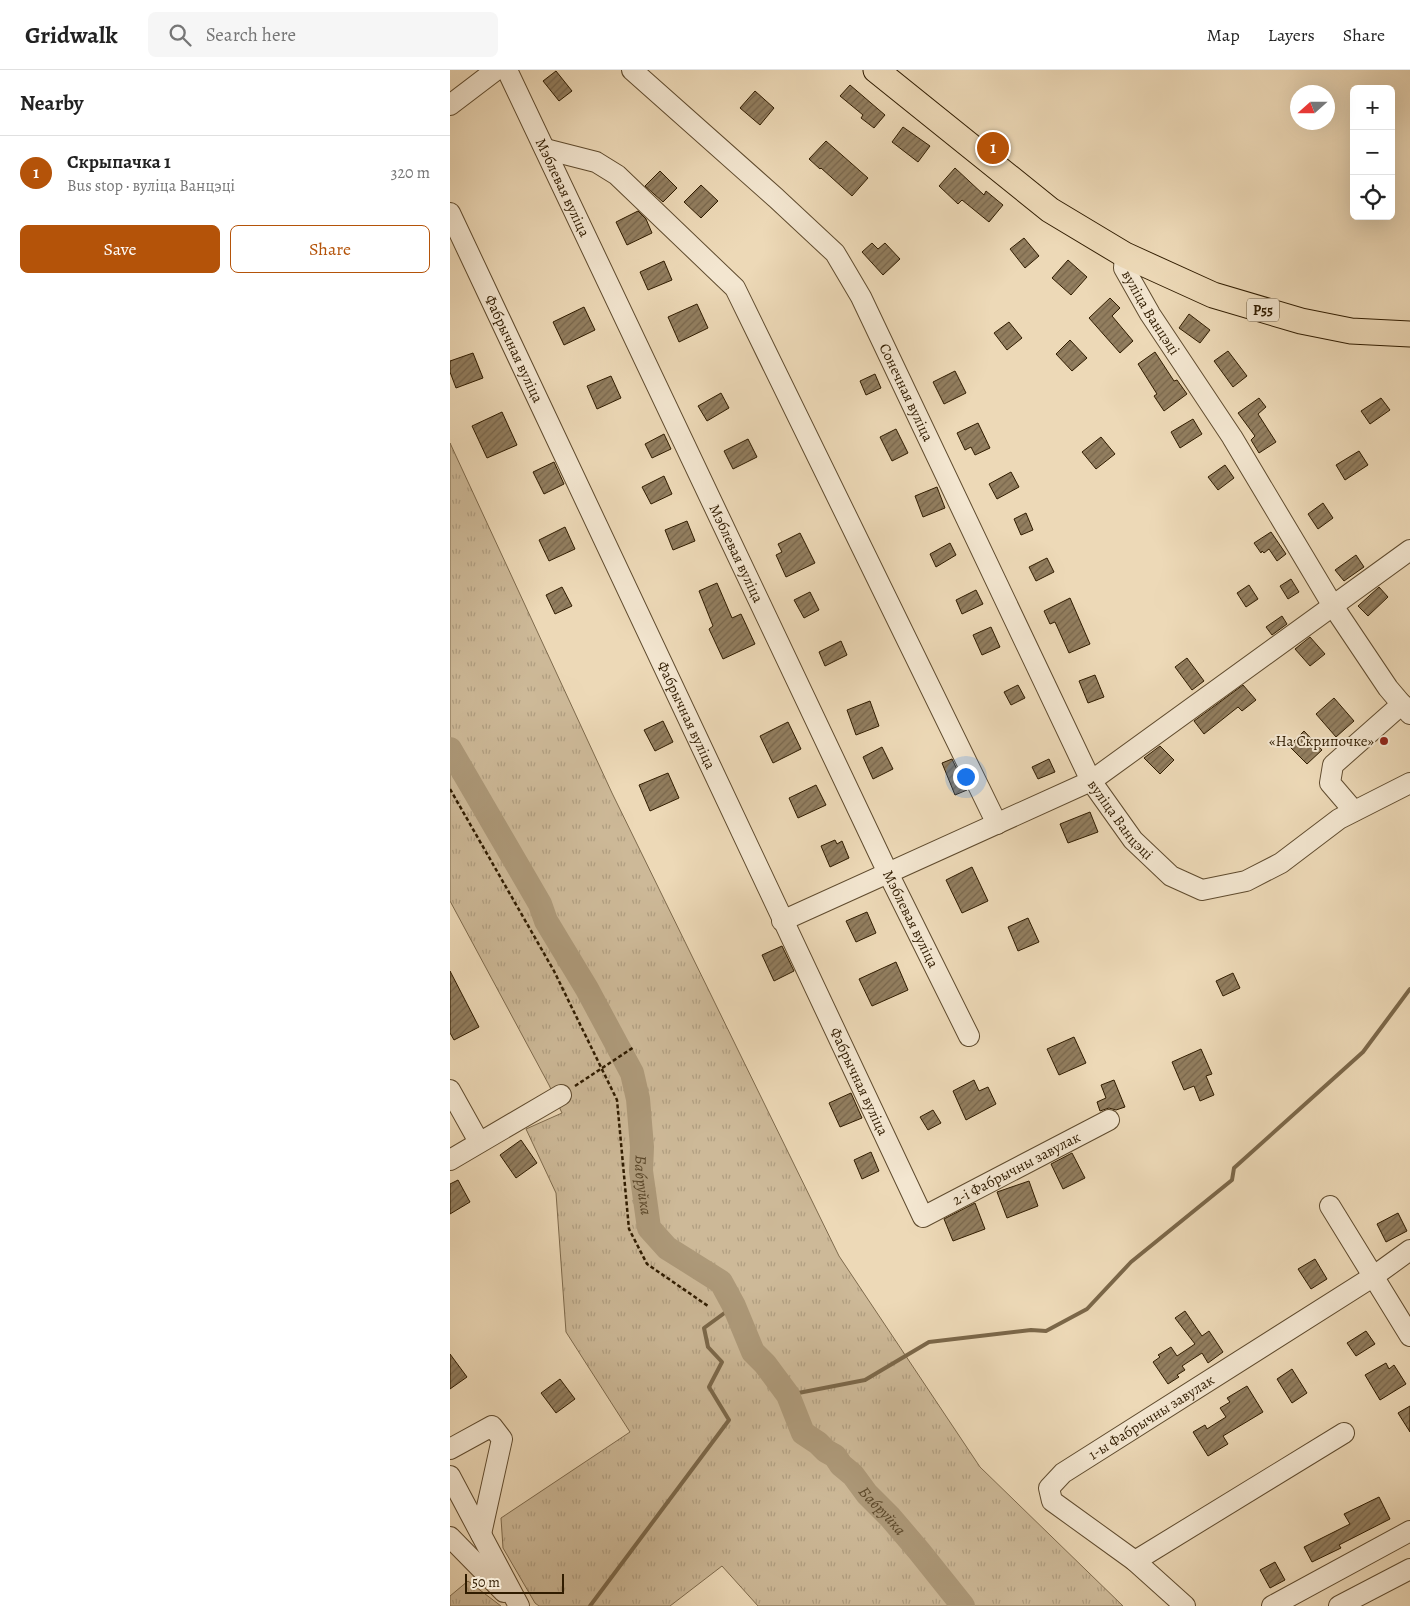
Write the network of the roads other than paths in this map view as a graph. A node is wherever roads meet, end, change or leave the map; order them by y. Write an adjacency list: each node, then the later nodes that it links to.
1 (496, 70): 5 (street)
2 (507, 70): 6 (street, Мэблевая вуліца)
3 (632, 70): 13 (street, Сонечная вуліца)
4 (876, 70): 8 (main road, вуліца Ванцэці / Р55)
5 (450, 105)
6 (544, 149): 16 (street); 17 (street, Мэблевая вуліца)
7 (450, 213): 18 (street, Фабрычная вуліца)
8 (1125, 255): 9 (main road, Р55); 11 (street, вуліца Ванцэці)
9 (1410, 334)
10 (1410, 550): 11 (street, вуліца Ванцэці)
11 (1333, 606): 12 (street, вуліца Ванцэці); 13 (street, вуліца Ванцэці)
12 (1406, 709): 15 (street)
13 (1091, 781): 15 (street, вуліца Ванцэці); 16 (street)
14 (1410, 783): 15 (street, вуліца Ванцэці)
15 (1354, 812)
16 (996, 824): 17 (street)
17 (888, 872): 18 (street); 19 (street, Мэблевая вуліца)
18 (782, 921): 26 (street, Фабрычная вуліца)
19 (969, 1036)
20 (450, 1090): 23 (street)
21 (561, 1095): 23 (street)
22 (1109, 1120): 26 (street, 2-і Фабрычны завулак)
23 (479, 1142): 24 (street)
24 (450, 1160)
25 (1330, 1206): 28 (street)
26 (923, 1217)
27 (1410, 1250): 28 (street, 1-ы Фабрычны завулак)
28 (1374, 1276): 29 (street); 36 (street, 1-ы Фабрычны завулак)
29 (1410, 1336)
30 (1344, 1433): 36 (street)
31 (450, 1449): 34 (street)
32 (450, 1476): 34 (street)
33 (1410, 1530): 40 (street)
34 (481, 1534): 38 (street)
35 (450, 1537): 38 (street)
36 (1135, 1561): 39 (street, 1-ы Фабрычны завулак)
37 (1410, 1569): 41 (street)
38 (518, 1606)
39 (1185, 1606)
40 (1272, 1606)
41 (1339, 1606)

